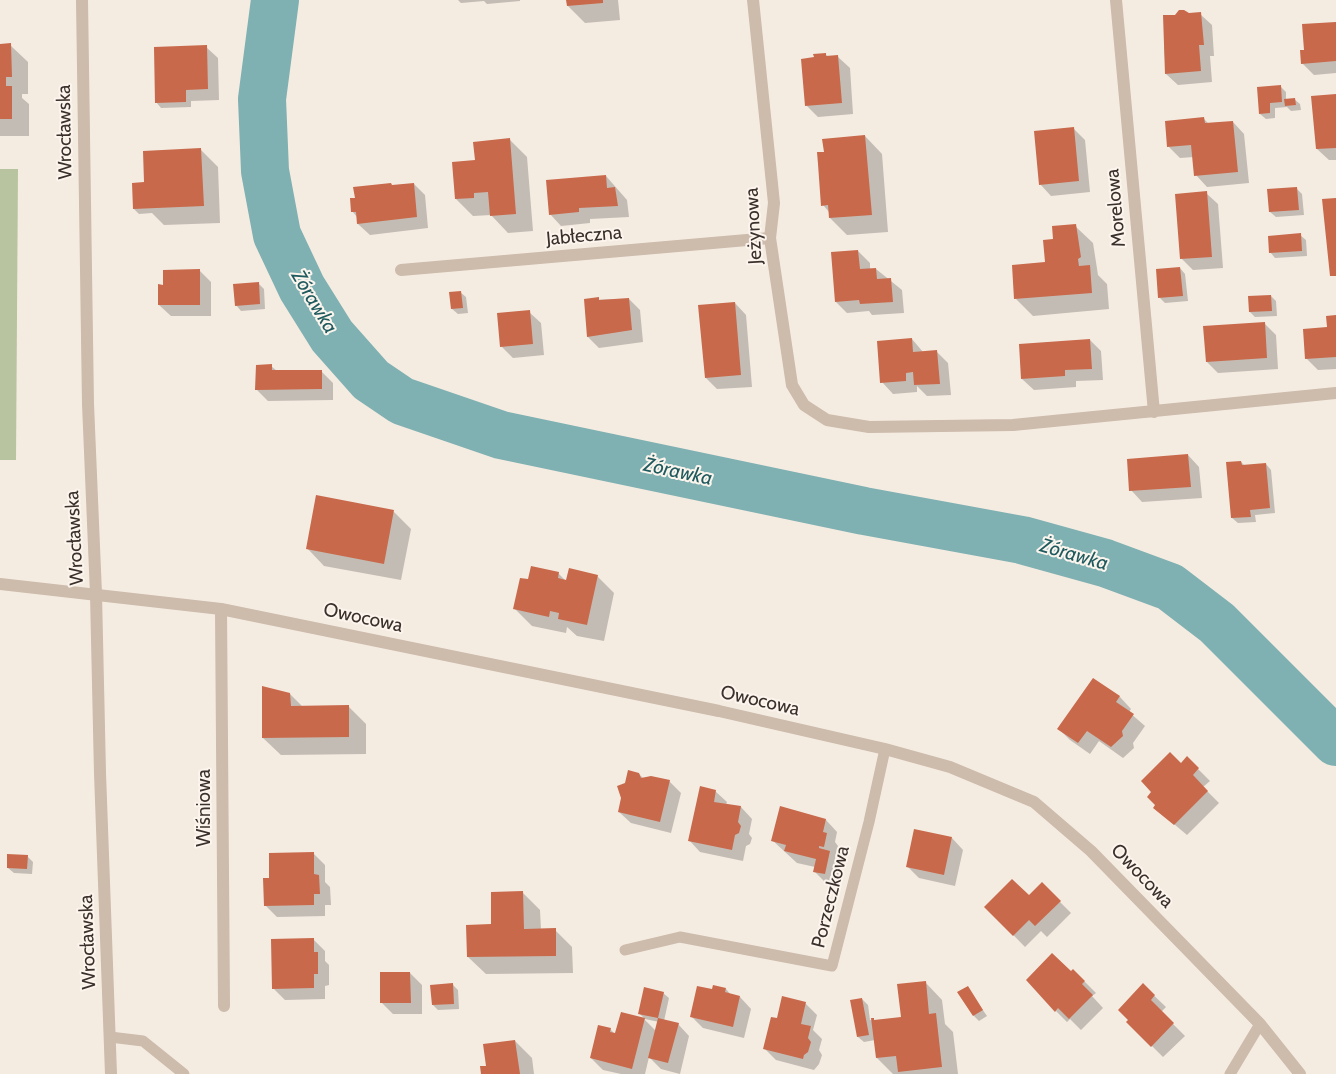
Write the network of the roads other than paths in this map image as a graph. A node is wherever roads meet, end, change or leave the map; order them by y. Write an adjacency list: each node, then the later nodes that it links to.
1 (82, 0): 9 (street, Wrocławska)
2 (753, 0): 4 (street, Jeżynowa)
3 (1116, 0): 7 (street, Morelowa)
4 (770, 238): 5 (street, Jabłeczna); 7 (street, Jeżynowa)
5 (401, 270)
6 (1336, 392): 7 (street)
7 (1154, 412)
8 (0, 584): 9 (street, Owocowa)
9 (96, 594): 10 (street, Owocowa); 15 (street, Wrocławska)
10 (221, 609): 11 (street, Owocowa); 13 (street, Wiśniowa)
11 (885, 749): 12 (lane, Porzeczkowa); 14 (street, Owocowa)
12 (625, 950)
13 (224, 1006)
14 (1260, 1024): 18 (lane); 19 (street, Owocowa)
15 (110, 1038): 16 (street, Wrocławska); 17 (lane)
16 (111, 1074)
17 (184, 1074)
18 (1230, 1074)
19 (1300, 1074)

